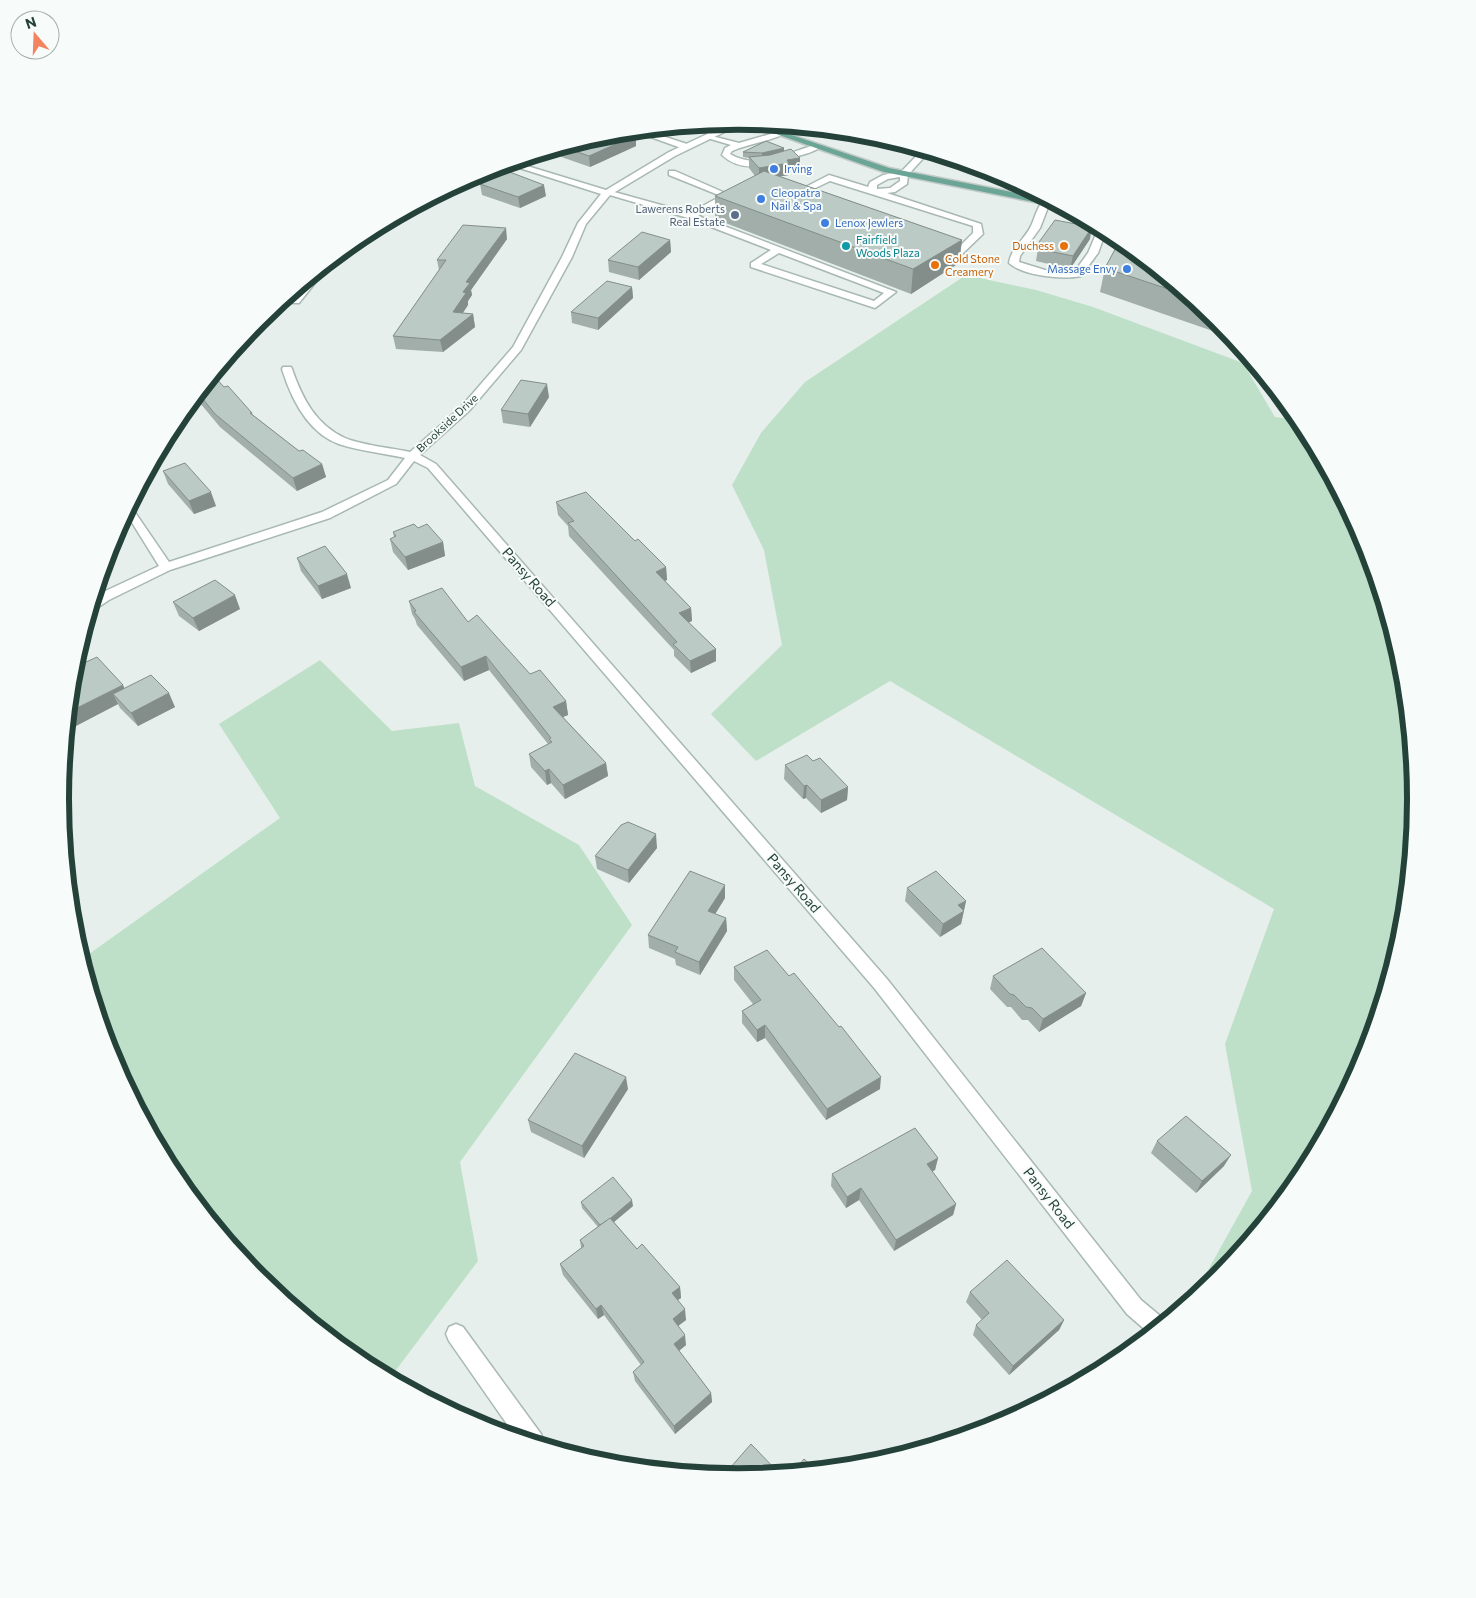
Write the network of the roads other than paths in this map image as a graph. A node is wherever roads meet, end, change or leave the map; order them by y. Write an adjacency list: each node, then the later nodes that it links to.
1 (723, 130): 7 (street, Brookside Drive)
2 (703, 131): 7 (street)
3 (766, 131): 6 (main road)
4 (784, 131): 6 (street)
5 (651, 135): 9 (street)
6 (777, 135): 8 (street); 10 (main road)
7 (712, 136): 8 (street); 9 (street, Brookside Drive)
8 (740, 145): 10 (street)
9 (687, 147): 16 (street, Brookside Drive)
10 (816, 147): 14 (main road)
11 (922, 156): 14 (street)
12 (520, 166): 16 (street)
13 (672, 173): 19 (street)
14 (904, 174): 15 (street); 15 (street); 17 (main road)
15 (872, 192): 15 (street)
16 (607, 193): 19 (street); 25 (street, Brookside Drive)
17 (1034, 199)
18 (1048, 206): 20 (street)
19 (691, 216): 21 (street)
20 (1099, 236)
21 (778, 249): 21 (street)
22 (305, 289): 23 (street)
23 (296, 301)
24 (287, 369): 25 (street, Pansy Road)
25 (412, 456): 27 (street, Brookside Drive); 29 (street, Pansy Road)
26 (133, 515): 27 (street)
27 (166, 567): 28 (street, Brookside Drive)
28 (99, 601)
29 (1153, 1323)
30 (456, 1334): 31 (street)
31 (528, 1434)

